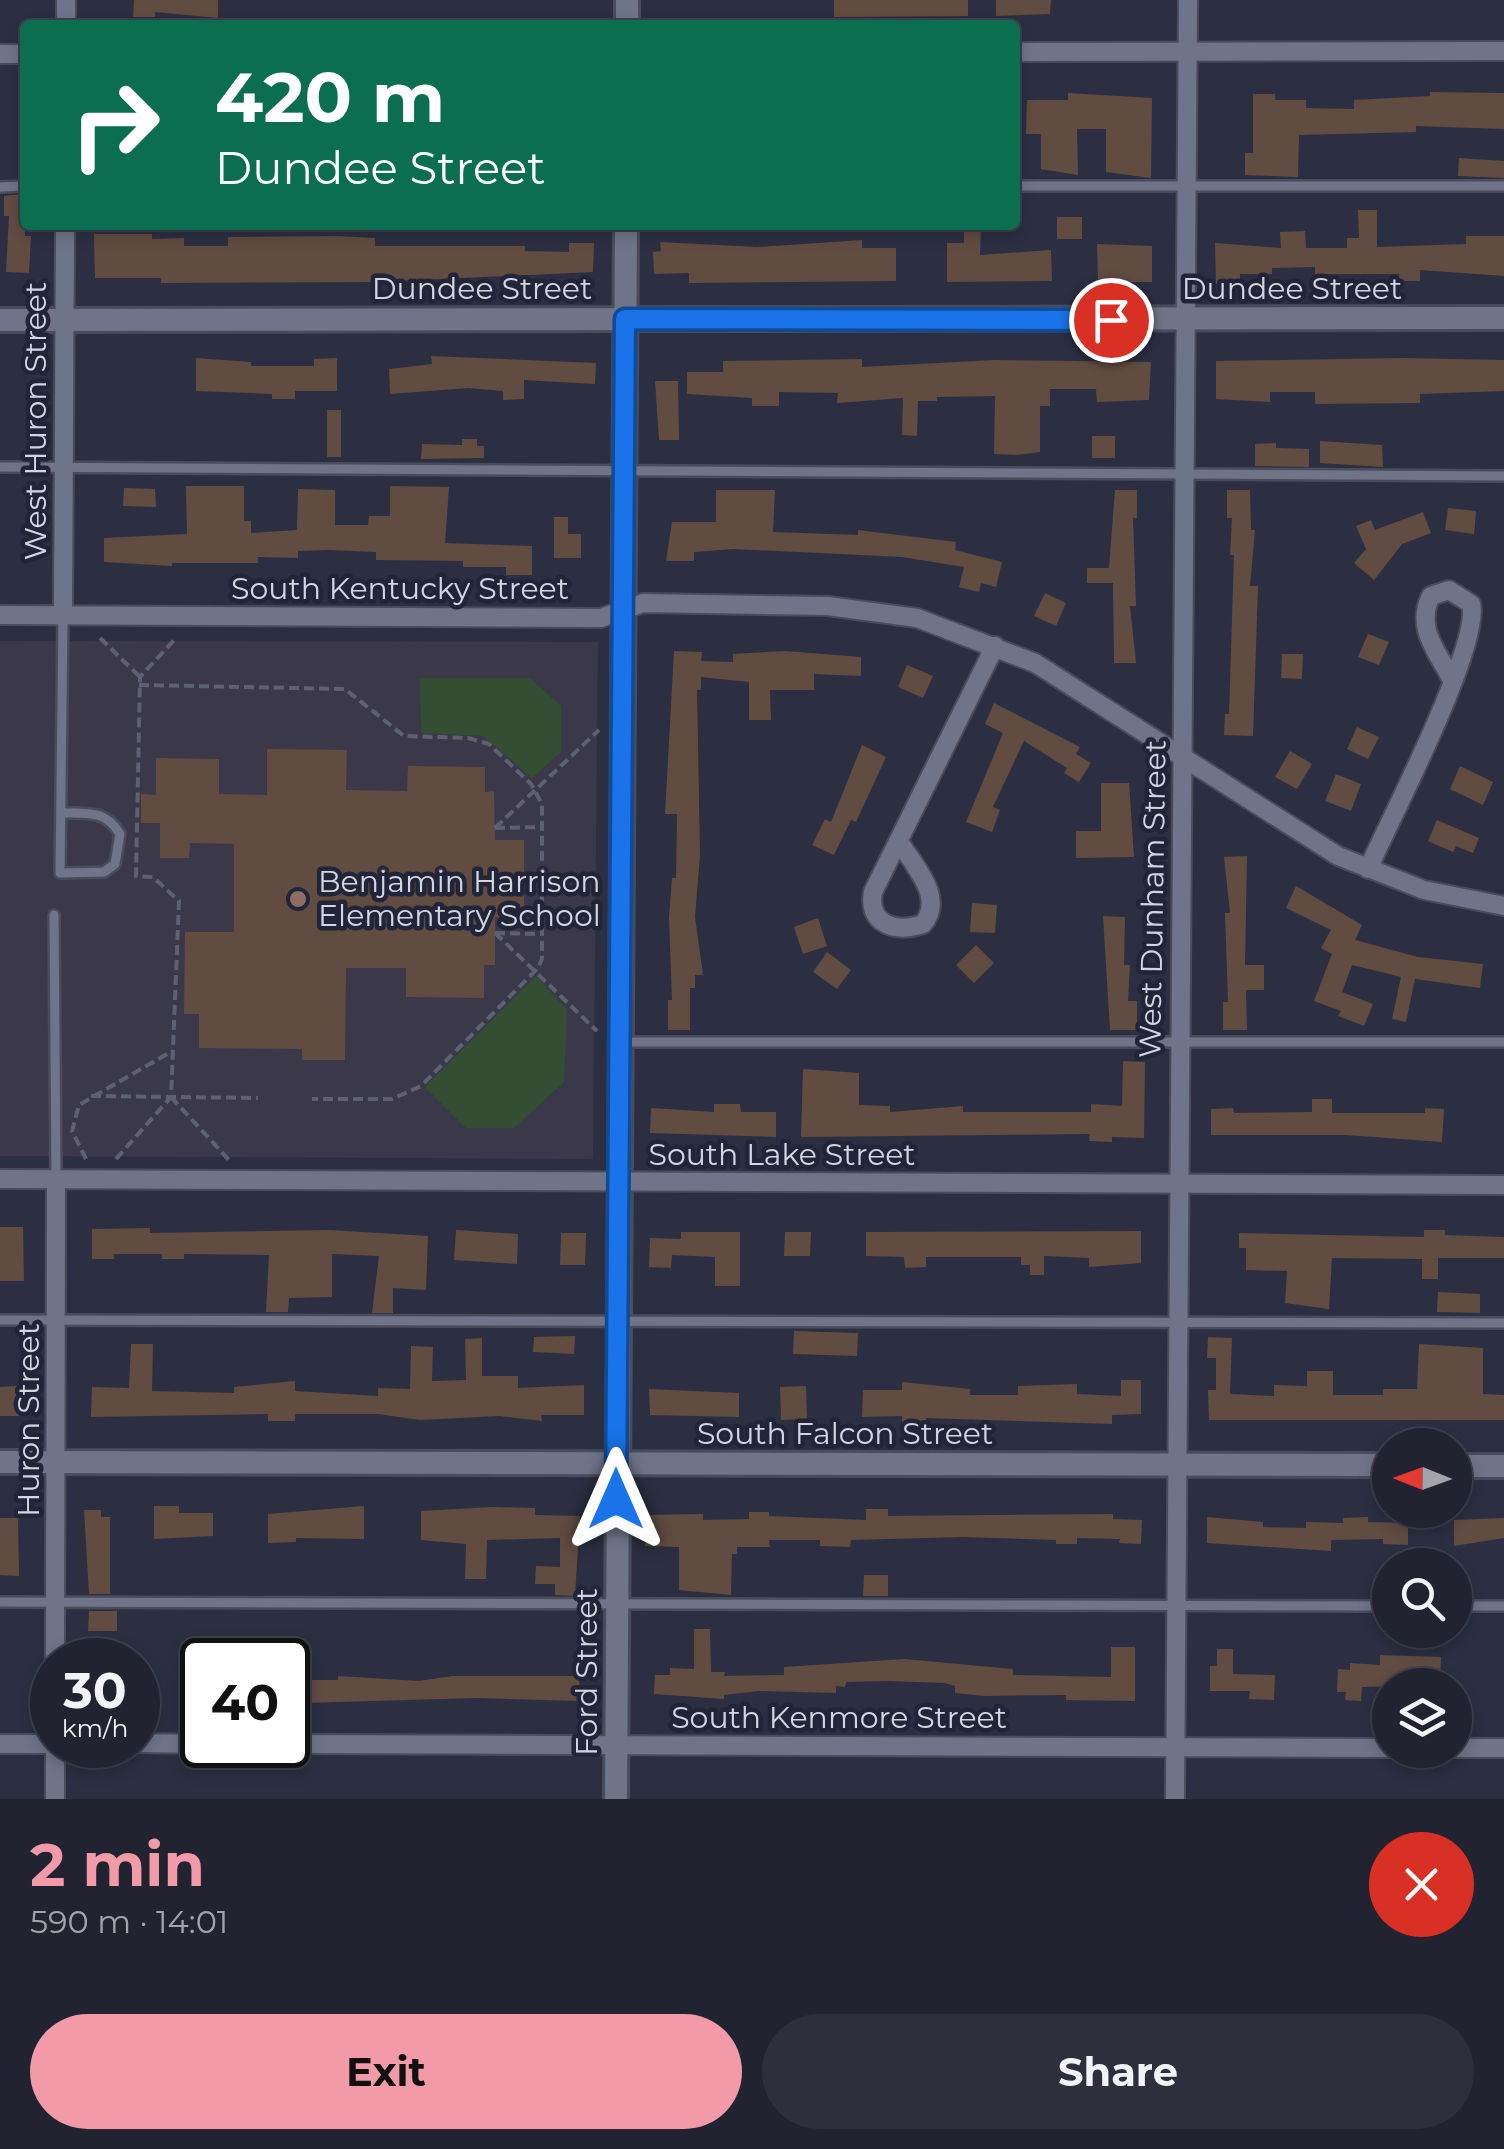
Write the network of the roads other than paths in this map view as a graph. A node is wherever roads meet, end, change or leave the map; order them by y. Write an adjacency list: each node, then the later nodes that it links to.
1 (1188, 0): 3 (street, West Dunham Street)
2 (1020, 52): 3 (street)
3 (1188, 52): 4 (street); 6 (street, West Dunham Street)
4 (1504, 52)
5 (1020, 186): 6 (lane)
6 (1186, 186): 7 (lane); 14 (street, West Dunham Street)
7 (1504, 186)
8 (65, 230): 13 (street, West Huron Street)
9 (626, 230): 11 (street, Ford Street)
10 (1504, 318): 14 (street, Dundee Street)
11 (625, 319): 13 (street, Dundee Street); 14 (street, Dundee Street); 17 (street, Ford Street)
12 (0, 320): 13 (street, Dundee Street)
13 (64, 320): 16 (street, West Huron Street)
14 (1186, 320): 18 (street, West Dunham Street)
15 (0, 467): 16 (lane)
16 (64, 467): 17 (lane); 22 (street, West Huron Street)
17 (624, 472): 18 (lane); 20 (street, Ford Street)
18 (1185, 473): 19 (lane); 25 (street, West Dunham Street)
19 (1504, 476)
20 (624, 610): 22 (street, South Kentucky Street); 23 (street, South Kentucky Street); 31 (street, Ford Street)
21 (0, 615): 22 (street, South Kentucky Street)
22 (62, 618): 26 (lane)
23 (995, 646): 25 (street, South Kentucky Street); 27 (street)
24 (1452, 680): 28 (street)
25 (1183, 756): 28 (street, South Kentucky Street); 32 (street, West Dunham Street)
26 (61, 813): 26 (lane)
27 (900, 843): 27 (street)
28 (1368, 869): 29 (street, South Kentucky Street)
29 (1504, 906)
30 (54, 915): 35 (lane)
31 (607, 1036): 32 (lane); 36 (street, Ford Street)
32 (1178, 1042): 33 (lane); 37 (street, West Dunham Street)
33 (1504, 1042)
34 (0, 1179): 35 (street, South Lake Street)
35 (56, 1179): 36 (street, South Lake Street); 40 (street, Huron Street)
36 (617, 1182): 37 (street, South Lake Street); 41 (street, Ford Street)
37 (1178, 1184): 38 (street, South Lake Street); 43 (street, West Dunham Street)
38 (1504, 1184)
39 (0, 1320): 40 (lane)
40 (56, 1320): 41 (lane); 45 (street, Huron Street)
41 (616, 1321): 43 (lane); 46 (street, Ford Street)
42 (1504, 1323): 43 (lane)
43 (1178, 1324): 47 (street, West Dunham Street)
44 (0, 1462): 45 (street, South Falcon Street)
45 (57, 1462): 46 (street, South Falcon Street); 52 (street, Huron Street)
46 (616, 1464): 47 (street, South Falcon Street); 54 (street, Ford Street)
47 (1178, 1465): 48 (street, South Falcon Street); 53 (street, West Dunham Street)
48 (1372, 1466)
49 (1472, 1466): 50 (street)
50 (1504, 1466)
51 (0, 1602): 52 (lane)
52 (56, 1603): 54 (lane); 58 (street, Huron Street)
53 (1178, 1603): 54 (lane); 55 (lane); 63 (street, West Dunham Street)
54 (618, 1604): 62 (street, Ford Street)
55 (1372, 1606)
56 (1472, 1606): 57 (lane)
57 (1504, 1606)
58 (56, 1638)
59 (0, 1744): 60 (street)
60 (30, 1744)
61 (310, 1744): 62 (street, South Kenmore Street)
62 (616, 1745): 63 (street, South Kenmore Street); 69 (street, Ford Street)
63 (1176, 1746): 64 (street, South Kenmore Street); 70 (street, West Dunham Street)
64 (1372, 1748)
65 (1472, 1748): 66 (street)
66 (1504, 1748)
67 (54, 1768): 68 (street)
68 (55, 1799)
69 (616, 1799)
70 (1175, 1799)

